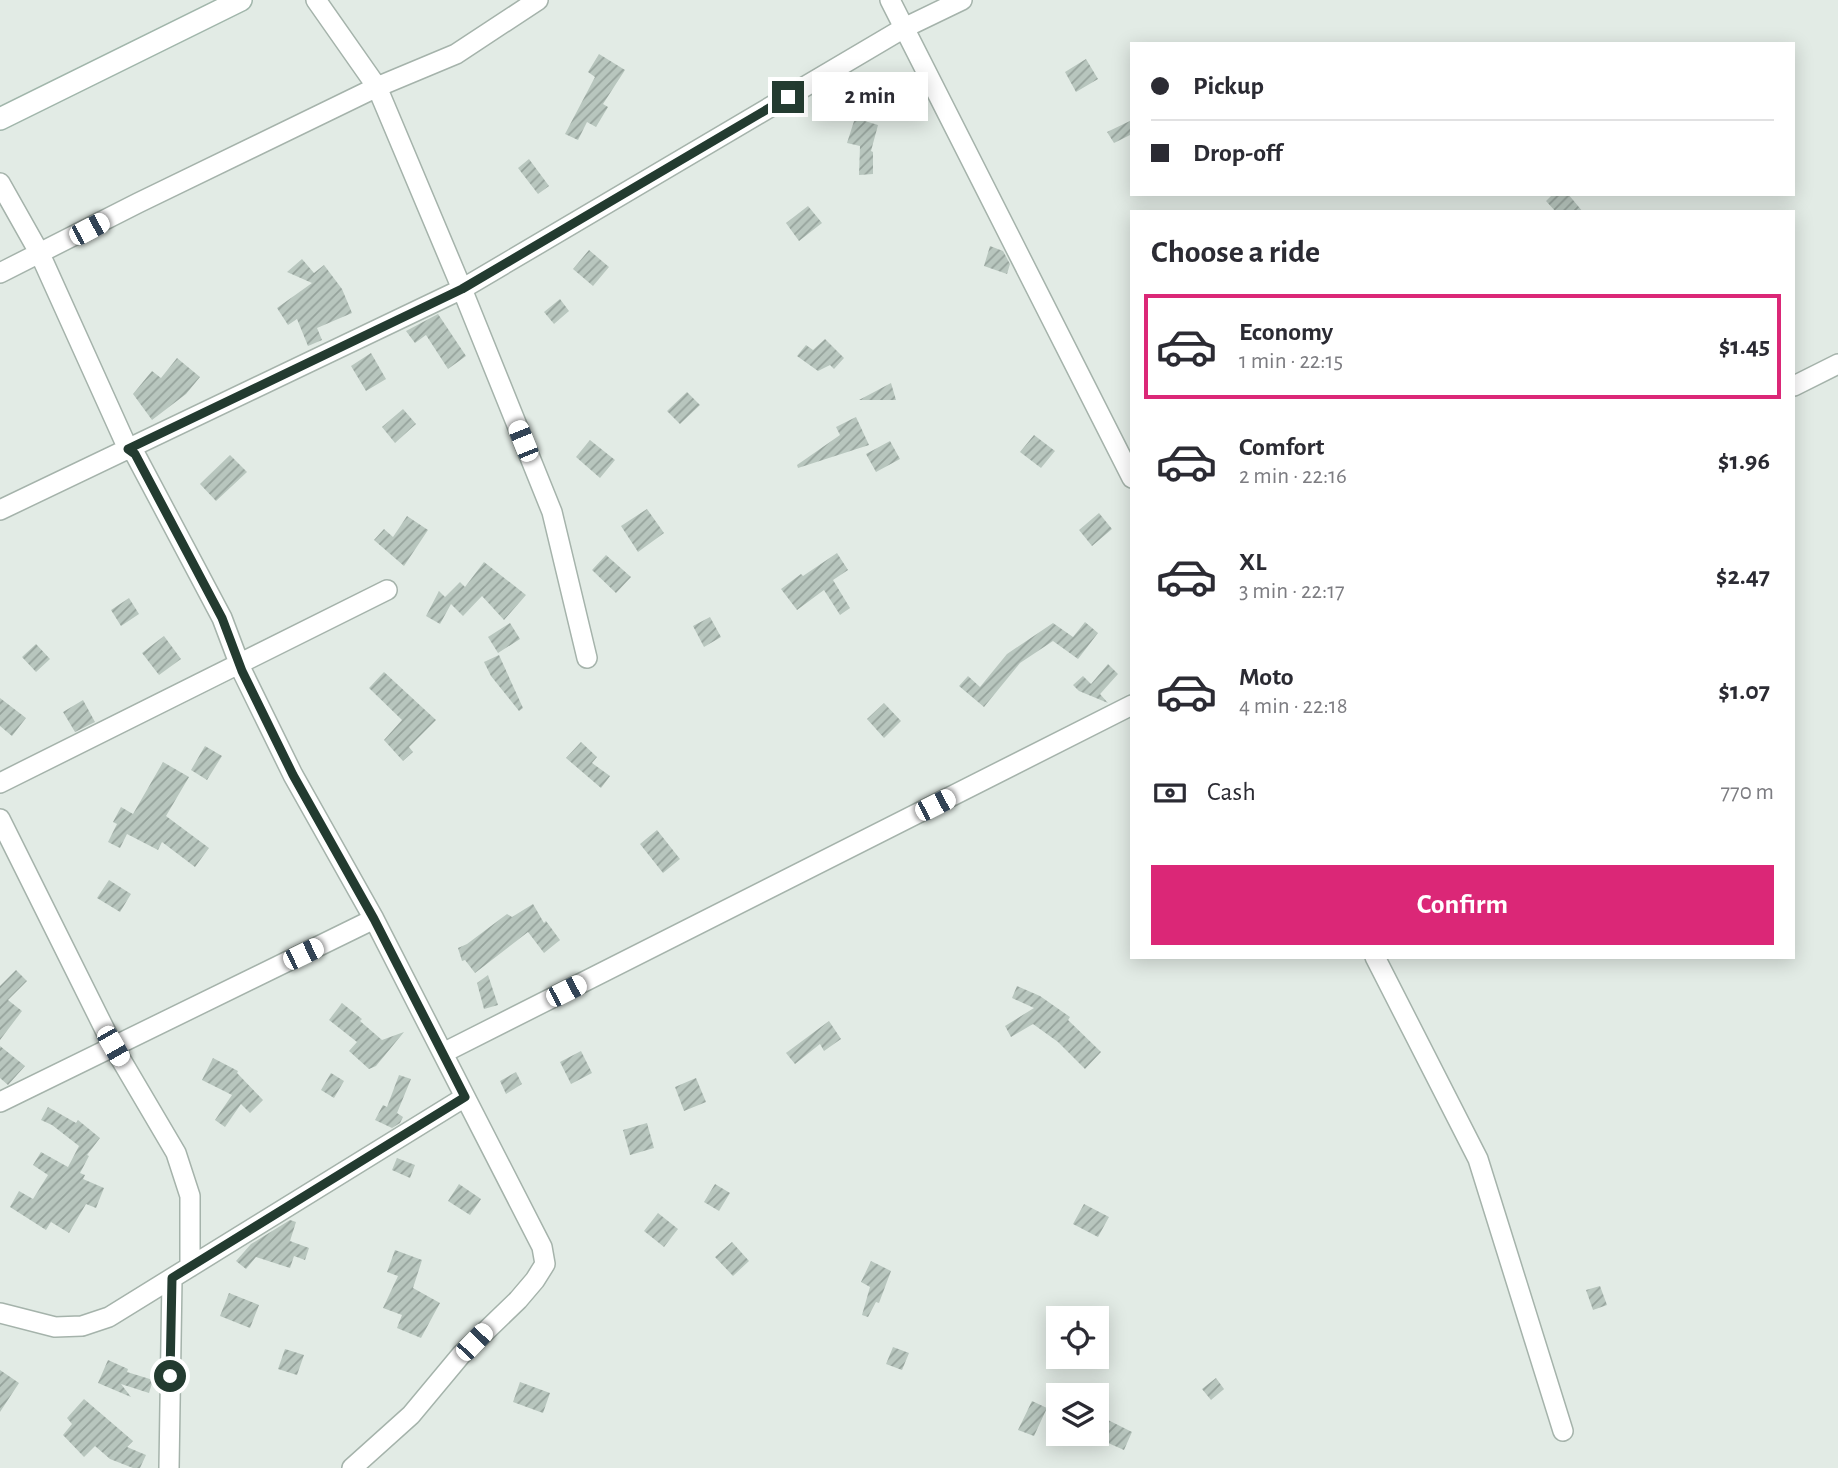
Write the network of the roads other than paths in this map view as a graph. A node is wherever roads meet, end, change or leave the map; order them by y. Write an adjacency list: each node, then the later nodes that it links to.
1 (241, 0): 8 (main road)
2 (316, 0): 7 (street)
3 (538, 0): 7 (street)
4 (890, 0): 6 (street)
5 (962, 0): 6 (street)
6 (904, 28): 12 (street); 16 (street)
7 (377, 87): 10 (street); 12 (street)
8 (0, 119)
9 (0, 183): 10 (street)
10 (40, 254): 11 (street); 15 (street)
11 (0, 273)
12 (462, 289): 15 (street); 19 (street)
13 (1838, 365): 14 (street)
14 (1795, 386)
15 (128, 449): 17 (street); 20 (street)
16 (1130, 474)
17 (0, 510)
18 (387, 590): 20 (street)
19 (587, 658)
20 (239, 662): 22 (street); 24 (street)
21 (1130, 706): 27 (street)
22 (0, 783)
23 (0, 819): 26 (street)
24 (374, 919): 26 (street); 27 (street)
25 (1377, 959): 33 (street)
26 (113, 1046): 29 (street); 30 (street)
27 (443, 1053): 28 (street)
28 (465, 1097): 30 (street); 35 (street)
29 (0, 1102)
30 (190, 1267): 31 (street)
31 (172, 1278): 32 (street); 34 (street)
32 (0, 1313)
33 (1563, 1431)
34 (169, 1468)
35 (352, 1468)

